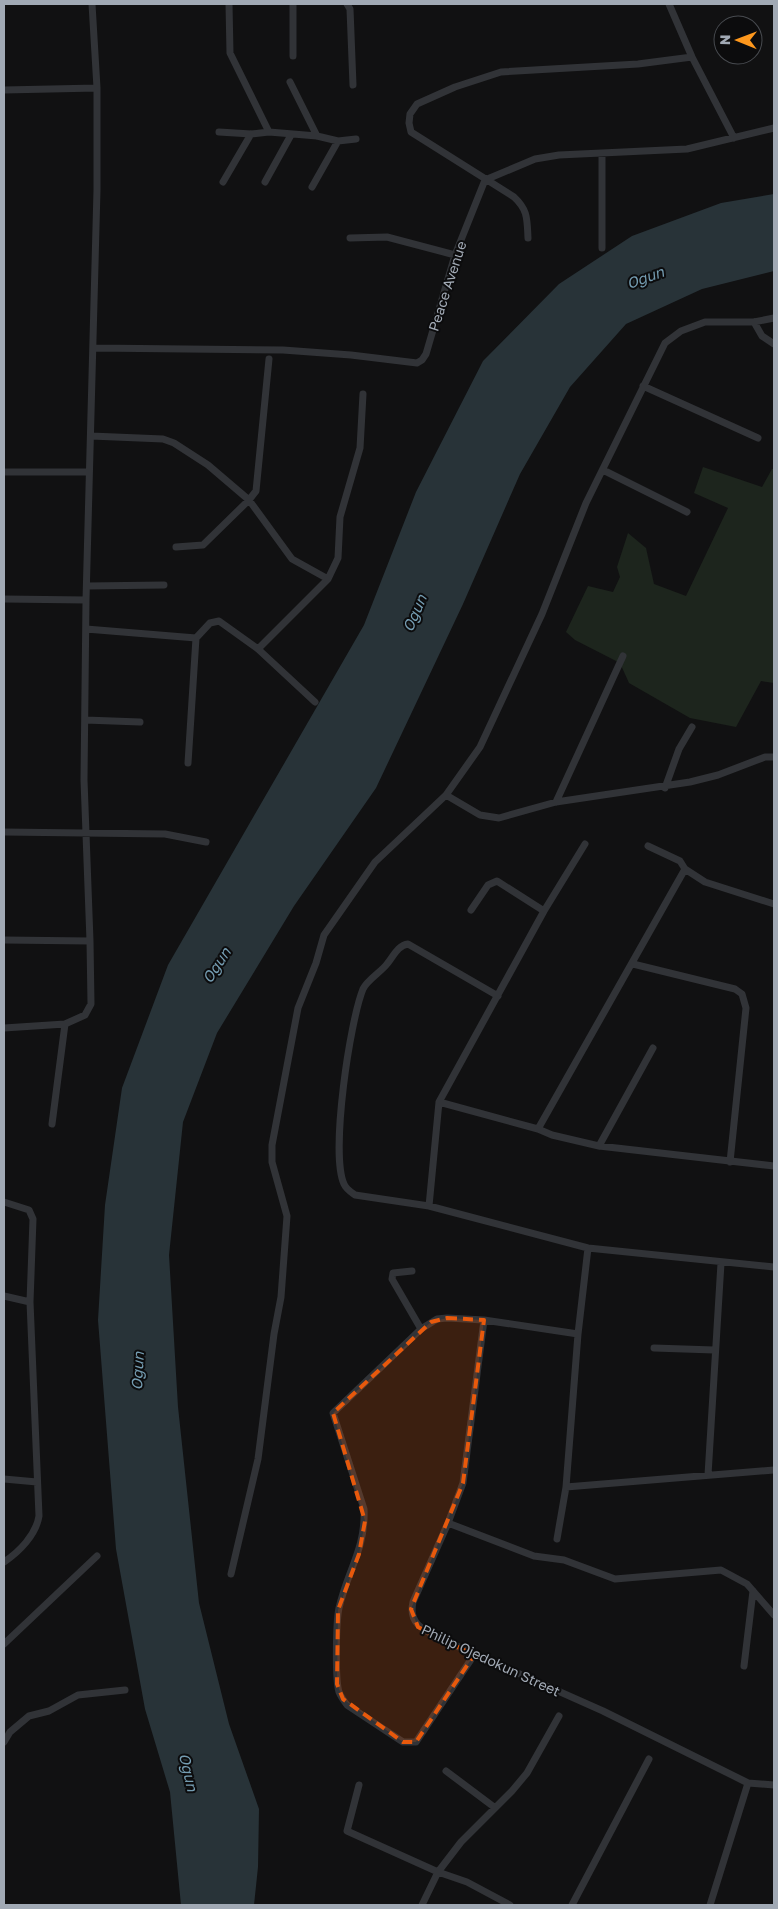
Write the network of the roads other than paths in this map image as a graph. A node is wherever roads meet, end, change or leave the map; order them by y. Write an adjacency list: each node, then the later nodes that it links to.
1 (92, 4): 10 (street)
2 (229, 4): 14 (street)
3 (293, 4): 6 (street)
4 (347, 4): 9 (street)
5 (669, 4): 7 (street)
6 (293, 56)
7 (692, 57): 18 (street); 22 (street)
8 (290, 82): 17 (street)
9 (353, 85)
10 (96, 88): 11 (street); 33 (street)
11 (4, 90)
12 (774, 128): 18 (street)
13 (220, 132): 15 (street)
14 (269, 132): 15 (street); 16 (street)
15 (251, 134): 23 (street)
16 (291, 134): 17 (street); 24 (street)
17 (316, 136): 20 (street)
18 (734, 138): 21 (street)
19 (356, 139): 20 (street)
20 (338, 141): 25 (street)
21 (602, 153): 22 (street); 28 (street)
22 (485, 180): 27 (street); 29 (street, Peace Avenue)
23 (223, 182)
24 (265, 182)
25 (312, 187)
26 (350, 238): 29 (street)
27 (528, 238)
28 (602, 248)
29 (455, 255): 33 (street, Peace Avenue)
30 (774, 318): 31 (street)
31 (754, 322): 32 (street); 35 (street)
32 (774, 344)
33 (93, 348): 37 (street)
34 (269, 359): 42 (street)
35 (643, 386): 38 (street); 39 (street)
36 (363, 394): 45 (street)
37 (91, 436): 41 (street); 42 (street)
38 (758, 438)
39 (603, 470): 43 (street); 61 (street)
40 (4, 472): 41 (street)
41 (89, 472): 47 (street)
42 (249, 500): 44 (street); 45 (street)
43 (687, 512)
44 (176, 547)
45 (328, 579): 52 (street)
46 (164, 584): 47 (street)
47 (87, 586): 49 (street)
48 (4, 599): 49 (street)
49 (86, 600): 50 (street)
50 (86, 629): 51 (street); 55 (street)
51 (196, 638): 52 (street); 59 (street)
52 (258, 649): 54 (street)
53 (623, 656): 62 (street)
54 (315, 702)
55 (85, 720): 56 (street); 64 (street)
56 (140, 722)
57 (692, 727): 60 (street)
58 (774, 757): 60 (street)
59 (188, 763)
60 (665, 788): 62 (street)
61 (446, 795): 62 (street); 107 (street)
62 (556, 802)
63 (4, 832): 64 (street)
64 (85, 834): 65 (street); 73 (street)
65 (206, 842)
66 (585, 844): 71 (street)
67 (648, 846): 68 (street)
68 (685, 869): 69 (street); 74 (street)
69 (774, 904)
70 (471, 910): 71 (street)
71 (544, 911): 75 (street)
72 (4, 940): 73 (street)
73 (90, 941): 76 (street)
74 (633, 964): 81 (street); 83 (street)
75 (498, 996): 79 (street); 86 (street)
76 (65, 1024): 77 (street); 80 (street)
77 (4, 1028)
78 (653, 1048): 82 (street)
79 (439, 1102): 81 (street); 86 (street)
80 (52, 1124)
81 (538, 1129): 82 (street)
82 (600, 1146): 83 (street)
83 (730, 1162): 84 (street)
84 (774, 1166)
85 (4, 1202): 92 (street)
86 (429, 1206): 87 (street)
87 (588, 1248): 88 (street); 95 (street)
88 (721, 1263): 89 (street); 97 (street)
89 (774, 1267)
90 (412, 1271): 94 (street)
91 (4, 1296): 92 (street)
92 (30, 1302): 101 (street)
93 (484, 1320): 94 (street); 95 (street); 103 (street, Philip Ojedokun Street)
94 (421, 1329): 111 (street)
95 (578, 1334): 102 (street)
96 (654, 1348): 97 (street)
97 (714, 1350): 99 (street)
98 (774, 1470): 99 (street)
99 (708, 1475): 102 (street)
100 (4, 1479): 101 (street)
101 (37, 1482): 106 (street)
102 (566, 1488): 104 (street)
103 (448, 1523): 108 (street); 111 (street, Philip Ojedokun Street)
104 (557, 1539)
105 (97, 1556): 110 (street)
106 (4, 1562)
107 (231, 1574)
108 (753, 1591): 109 (street); 112 (street)
109 (774, 1615)
110 (4, 1644)
111 (474, 1655): 118 (street, Philip Ojedokun Street)
112 (744, 1666)
113 (125, 1690): 115 (street)
114 (559, 1716): 121 (street)
115 (4, 1742)
116 (649, 1758): 125 (street)
117 (446, 1771): 121 (street)
118 (748, 1783): 120 (street, Philip Ojedokun Street); 126 (street)
119 (359, 1785): 122 (street)
120 (774, 1785)
121 (494, 1807): 122 (street)
122 (438, 1872): 123 (street); 124 (street)
123 (422, 1905)
124 (510, 1905)
125 (572, 1905)
126 (710, 1905)

